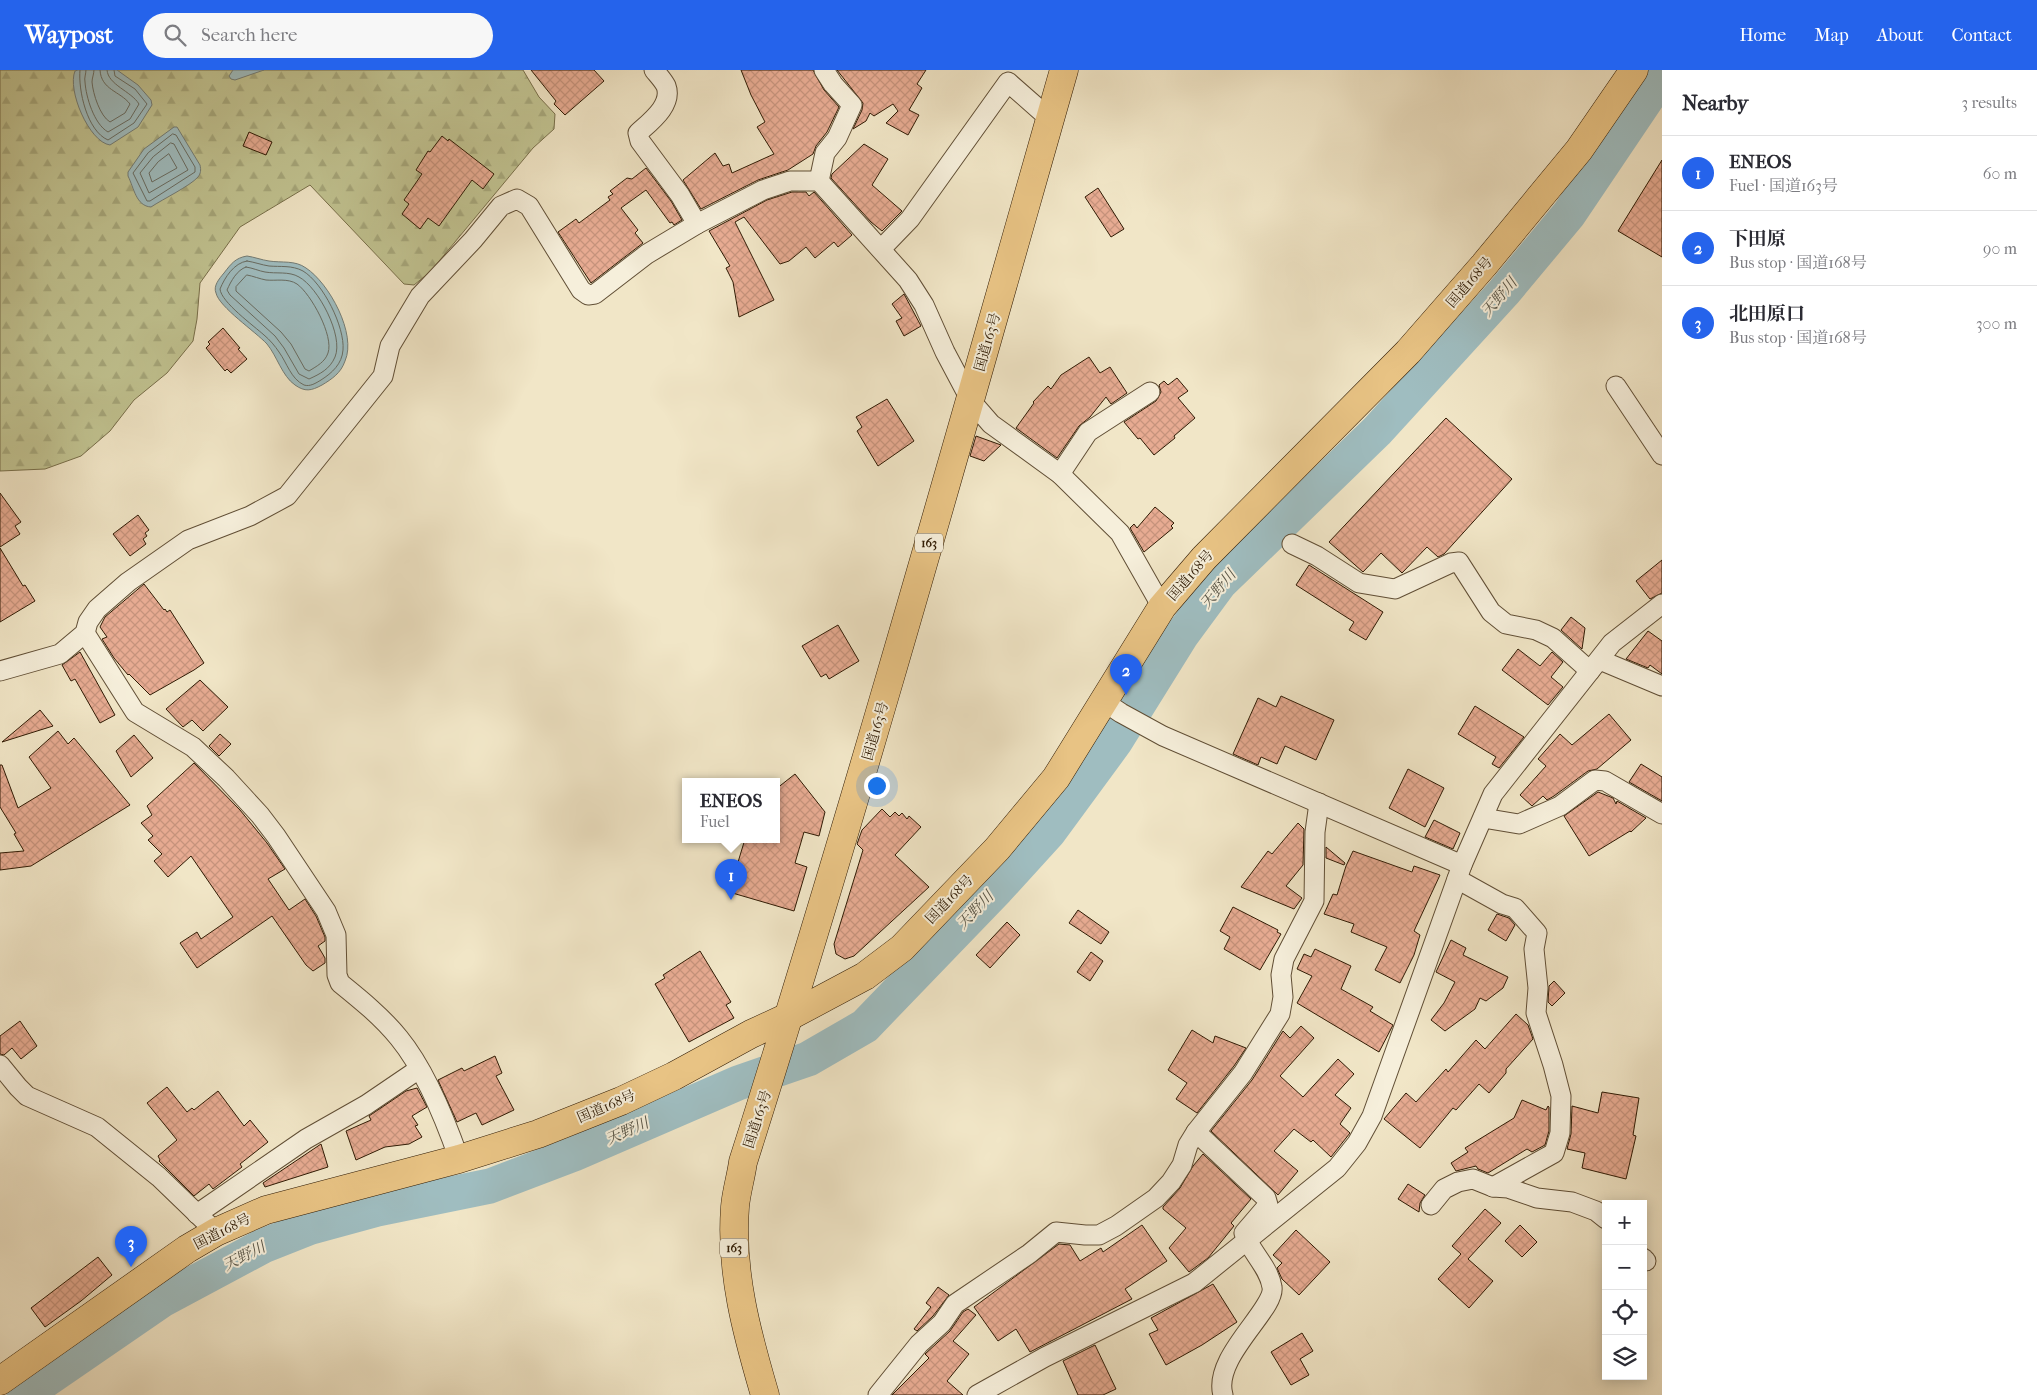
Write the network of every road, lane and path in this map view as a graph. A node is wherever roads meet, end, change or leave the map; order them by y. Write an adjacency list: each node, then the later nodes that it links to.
1 (654, 70): 7 (street)
2 (824, 70): 6 (street)
3 (1064, 70): 5 (highway, 国道163号 / 163)
4 (1634, 70): 16 (highway, 国道168号)
5 (1050, 120): 8 (street); 11 (highway, 国道163号 / 163)
6 (819, 181): 7 (street); 8 (street)
7 (697, 224): 17 (street)
8 (881, 249): 11 (street)
9 (1616, 386): 12 (street)
10 (1150, 392): 13 (street)
11 (971, 401): 13 (street); 26 (highway, 国道163号 / 163)
12 (1662, 454)
13 (1060, 474): 16 (street)
14 (1292, 544): 18 (street)
15 (1662, 604): 18 (street)
16 (1162, 607): 21 (highway, 国道168号)
17 (85, 633): 19 (street); 28 (street)
18 (1595, 665): 20 (street); 24 (street)
19 (0, 672)
20 (1662, 686)
21 (1112, 707): 22 (street); 26 (highway, 国道168号)
22 (1319, 803): 25 (street); 29 (street)
23 (1662, 814): 24 (street)
24 (1482, 818): 25 (street)
25 (1459, 872): 31 (street); 35 (street)
26 (790, 1016): 30 (highway, 国道168号); 37 (highway, 国道163号 / 163)
27 (0, 1065): 34 (street)
28 (419, 1069): 30 (street); 34 (street)
29 (1196, 1132): 35 (street); 38 (street)
30 (459, 1158): 34 (highway, 国道168号)
31 (1492, 1187): 32 (street); 33 (street)
32 (1431, 1205)
33 (1602, 1216)
34 (207, 1223): 36 (highway, 国道168号)
35 (1247, 1242): 39 (street); 40 (street)
36 (0, 1382)
37 (765, 1395)
38 (878, 1395)
39 (977, 1395)
40 (1223, 1395)

